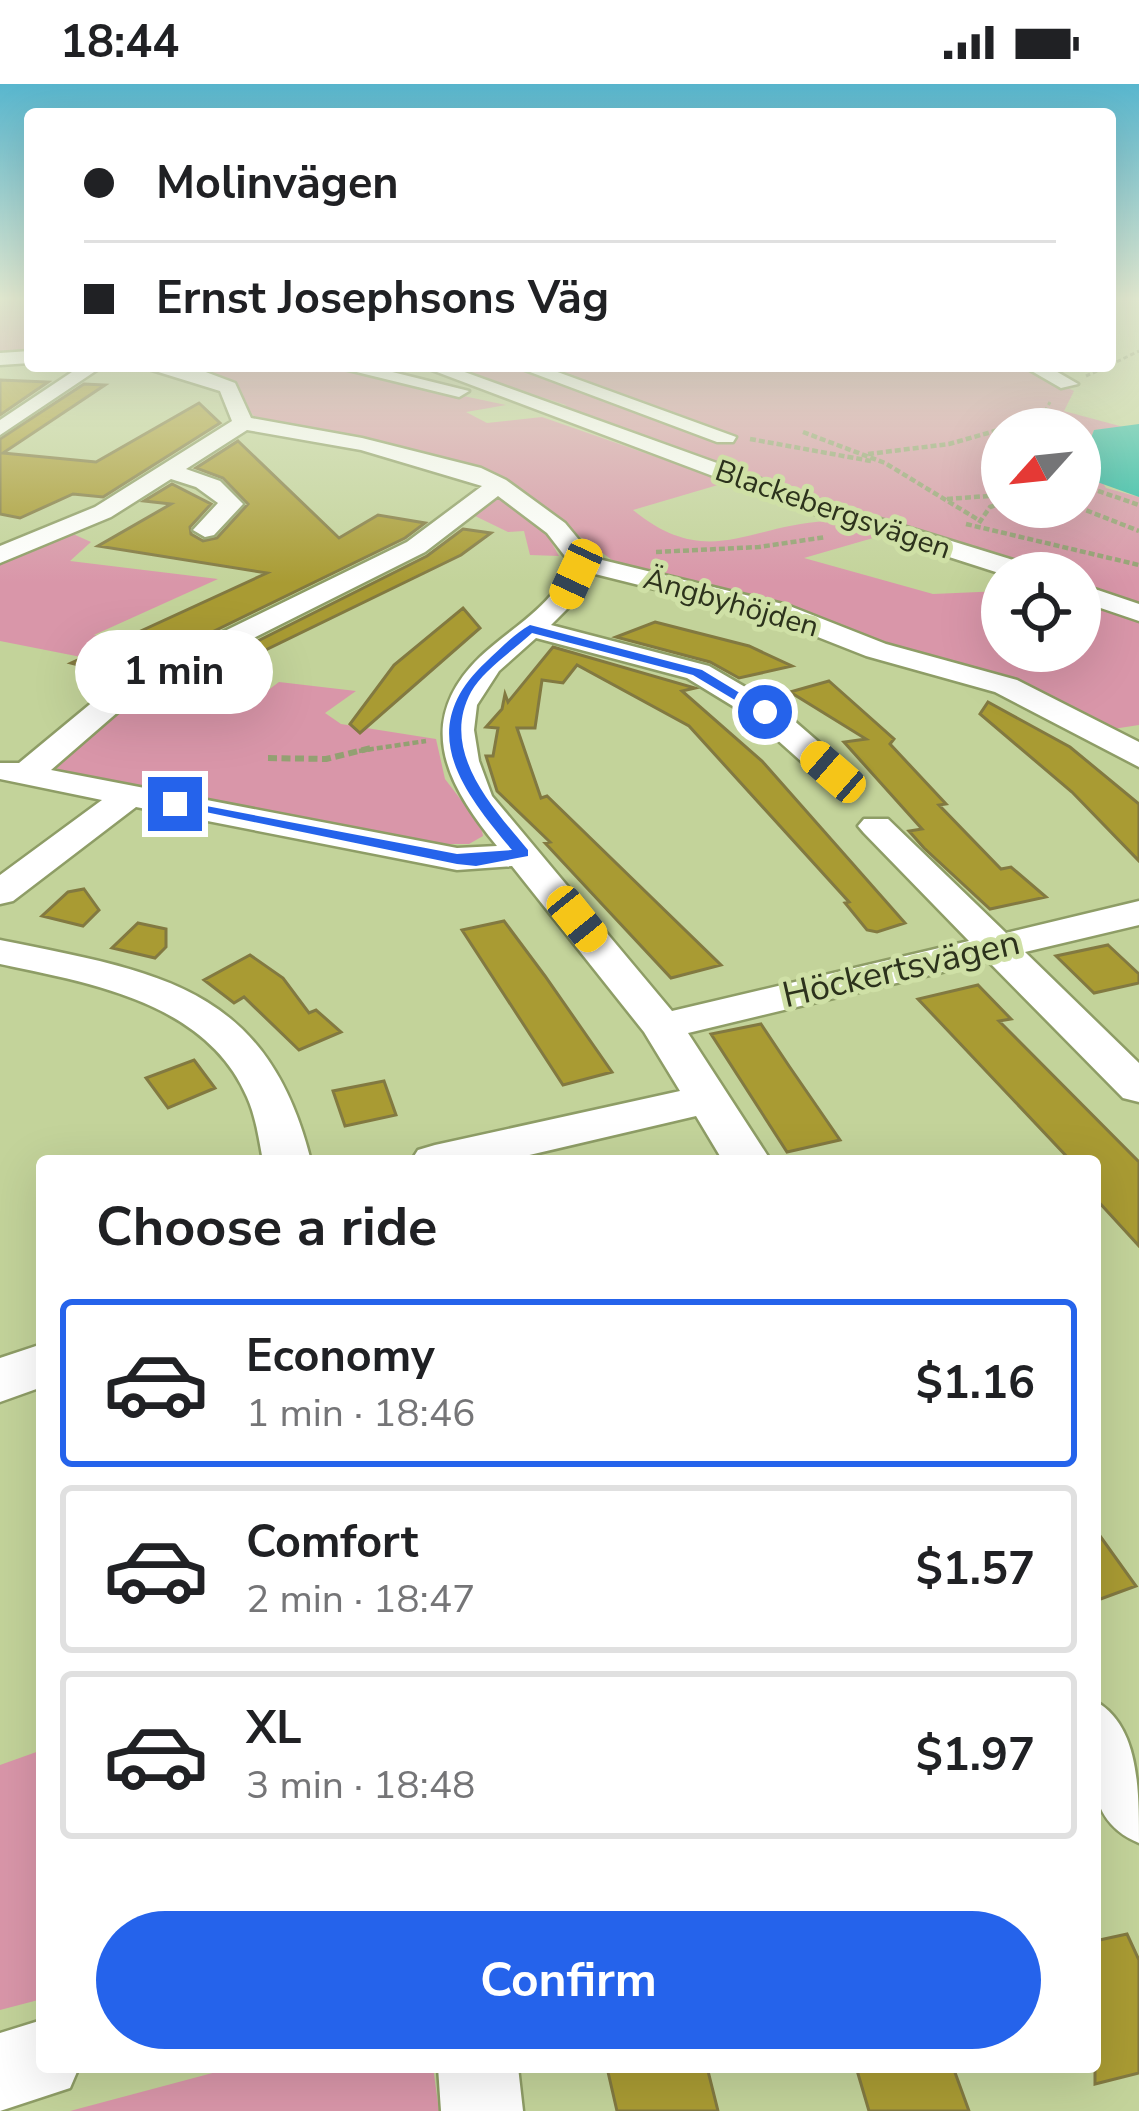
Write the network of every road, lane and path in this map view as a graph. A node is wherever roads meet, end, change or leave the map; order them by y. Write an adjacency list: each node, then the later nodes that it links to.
1 (53, 394): 11 (street)
2 (230, 394): 10 (street)
3 (492, 394): 7 (street)
4 (500, 394): 7 (street)
5 (602, 394): 8 (street)
6 (629, 394): 8 (street)
7 (504, 395): 9 (street, Blackebergsvägen)
8 (612, 397): 9 (street); 14 (street)
9 (542, 409): 30 (street, Blackebergsvägen)
10 (243, 423): 17 (street); 18 (street)
11 (0, 429)
12 (803, 432): 15 (path)
13 (981, 435): 15 (path)
14 (725, 437): 16 (path)
15 (867, 454): 16 (path)
16 (884, 463): 20 (path)
17 (170, 472): 26 (street); 29 (street)
18 (498, 485): 31 (street); 39 (street)
19 (1101, 492): 22 (path)
20 (946, 499): 21 (path); 25 (path)
21 (981, 499)
22 (1139, 505)
23 (981, 516): 25 (path)
24 (1101, 516): 27 (path)
25 (977, 519): 32 (path)
26 (205, 530)
27 (1139, 531)
28 (843, 534): 31 (path)
29 (0, 555)
30 (981, 559)
31 (585, 564): 35 (street); 37 (street, Ängbyhöjden)
32 (1139, 565)
33 (1101, 599): 34 (street)
34 (1139, 613)
35 (530, 628): 36 (street); 40 (street)
36 (457, 739): 38 (path); 43 (street)
37 (1139, 757)
38 (268, 758)
39 (13, 772): 41 (street)
40 (833, 772)
41 (130, 795): 43 (street); 44 (street)
42 (876, 826): 46 (street)
43 (522, 853): 48 (street)
44 (0, 893)
45 (1139, 913): 46 (street, Höckertsvägen)
46 (1000, 946): 48 (street, Höckertsvägen); 49 (street)
47 (0, 952): 51 (street)
48 (662, 1025): 50 (street)
49 (1139, 1088)
50 (709, 1099): 52 (street); 53 (street)
51 (285, 1155)
52 (462, 1155)
53 (744, 1155)
54 (36, 1367): 55 (street)
55 (0, 1380)
56 (36, 2062): 57 (street)
57 (0, 2073)
58 (479, 2073): 59 (street)
59 (482, 2111)

